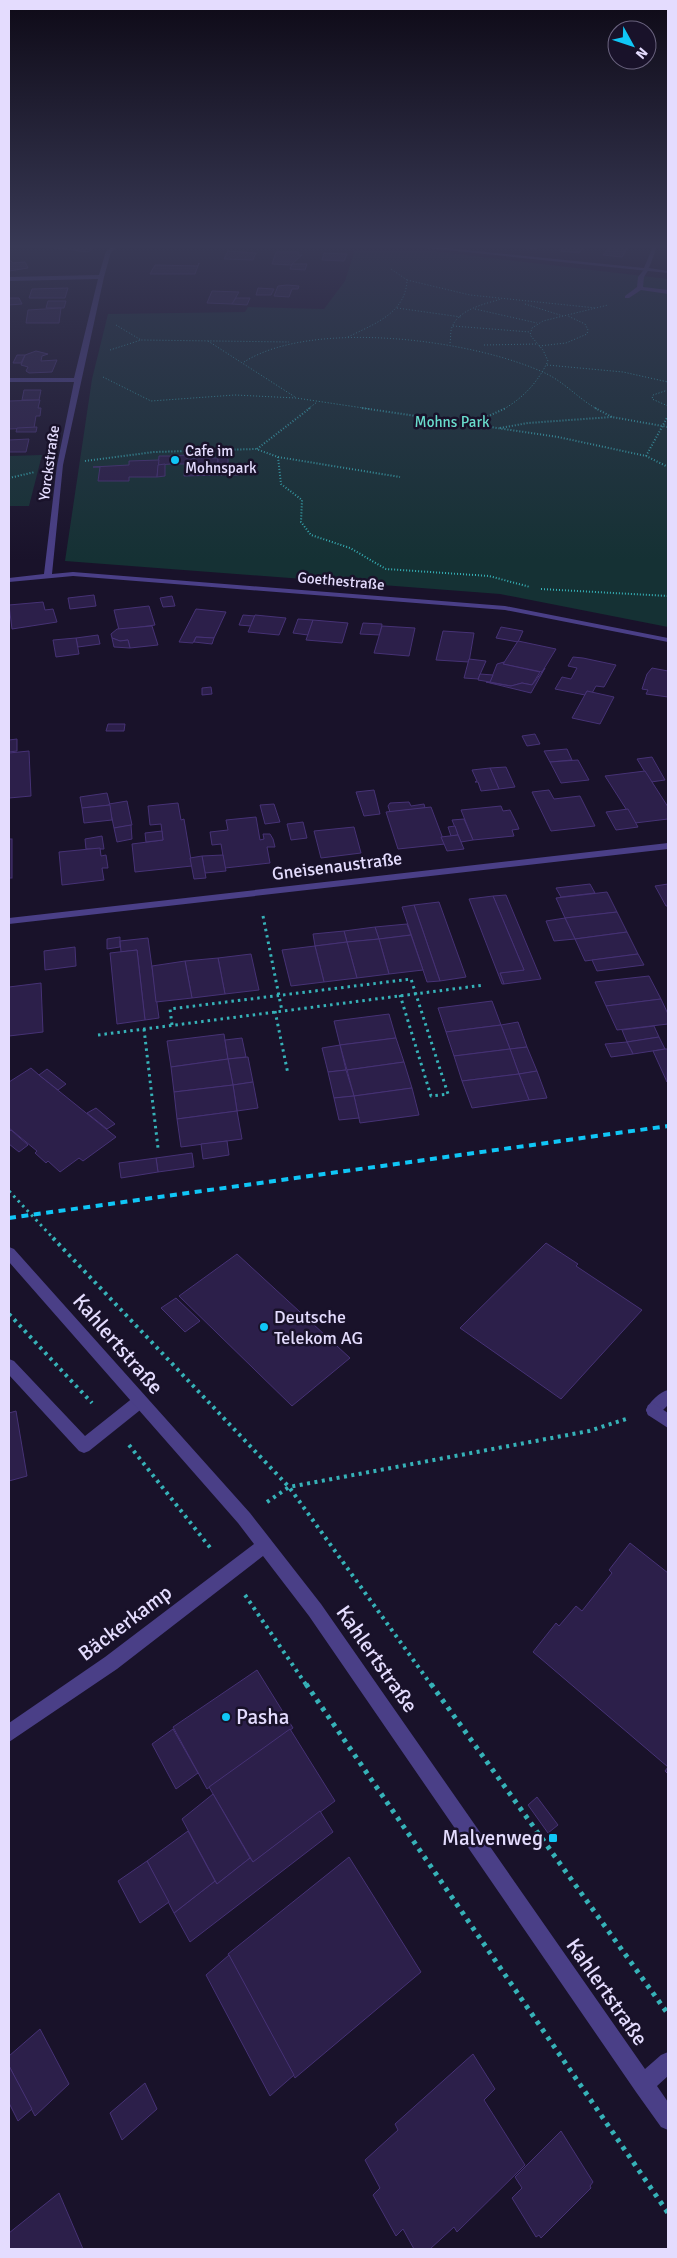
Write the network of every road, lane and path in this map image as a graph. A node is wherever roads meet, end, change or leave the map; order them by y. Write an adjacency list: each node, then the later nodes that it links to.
1 (84, 349): 13 (street, Yorckstraße)
2 (112, 349): 7 (path)
3 (223, 349): 8 (path)
4 (267, 349): 8 (path)
5 (474, 349): 11 (path)
6 (541, 349): 9 (path)
7 (107, 356)
8 (244, 362): 16 (path)
9 (547, 365): 11 (path); 14 (path)
10 (104, 370): 16 (path)
11 (544, 372): 20 (path); 21 (path)
12 (9, 380): 13 (street)
13 (77, 380): 31 (street, Yorckstraße)
14 (668, 382)
15 (668, 390): 18 (path)
16 (296, 398): 17 (path)
17 (317, 401): 21 (path); 25 (path)
18 (668, 406)
19 (668, 416): 22 (path)
20 (612, 417): 22 (path); 24 (path)
21 (469, 424): 24 (path)
22 (663, 427): 23 (path); 26 (path)
23 (668, 427)
24 (497, 428): 26 (path)
25 (256, 449): 27 (path); 28 (path)
26 (646, 456): 29 (path)
27 (278, 457): 30 (path); 33 (path)
28 (83, 461)
29 (668, 467)
30 (400, 477)
31 (48, 575): 32 (street, Goethestraße); 36 (street, Goethestraße)
32 (9, 580)
33 (531, 587)
34 (540, 589): 35 (path)
35 (668, 596)
36 (668, 640)
37 (668, 846): 38 (street, Gneisenaustraße)
38 (259, 893): 39 (street, Gneisenaustraße); 43 (path)
39 (9, 921)
40 (484, 985): 41 (path)
41 (415, 993): 42 (path); 42 (path); 43 (path)
42 (400, 995): 45 (path)
43 (279, 996): 45 (path); 46 (path)
44 (275, 1011): 45 (path); 46 (path); 49 (path)
45 (282, 1011)
46 (172, 1025): 47 (path)
47 (144, 1029): 48 (path); 50 (path)
48 (98, 1035)
49 (288, 1074)
50 (158, 1148)
51 (9, 1191): 60 (path)
52 (9, 1253): 56 (street, Kahlertstraße)
53 (9, 1314): 59 (path)
54 (9, 1365): 59 (street)
55 (668, 1396): 57 (street)
56 (139, 1402): 59 (street); 61 (street, Kahlertstraße)
57 (653, 1410): 58 (street); 60 (path)
58 (668, 1421)
59 (111, 1423): 63 (path)
60 (288, 1487): 61 (path); 65 (path)
61 (244, 1518): 62 (street, Kahlertstraße)
62 (265, 1545): 63 (street, Bäckerkamp); 67 (street, Kahlertstraße)
63 (229, 1572): 64 (street, Bäckerkamp); 69 (path)
64 (9, 1733)
65 (668, 2014)
66 (668, 2062): 67 (street)
67 (643, 2085): 68 (street, Kahlertstraße)
68 (668, 2120)
69 (668, 2213)

